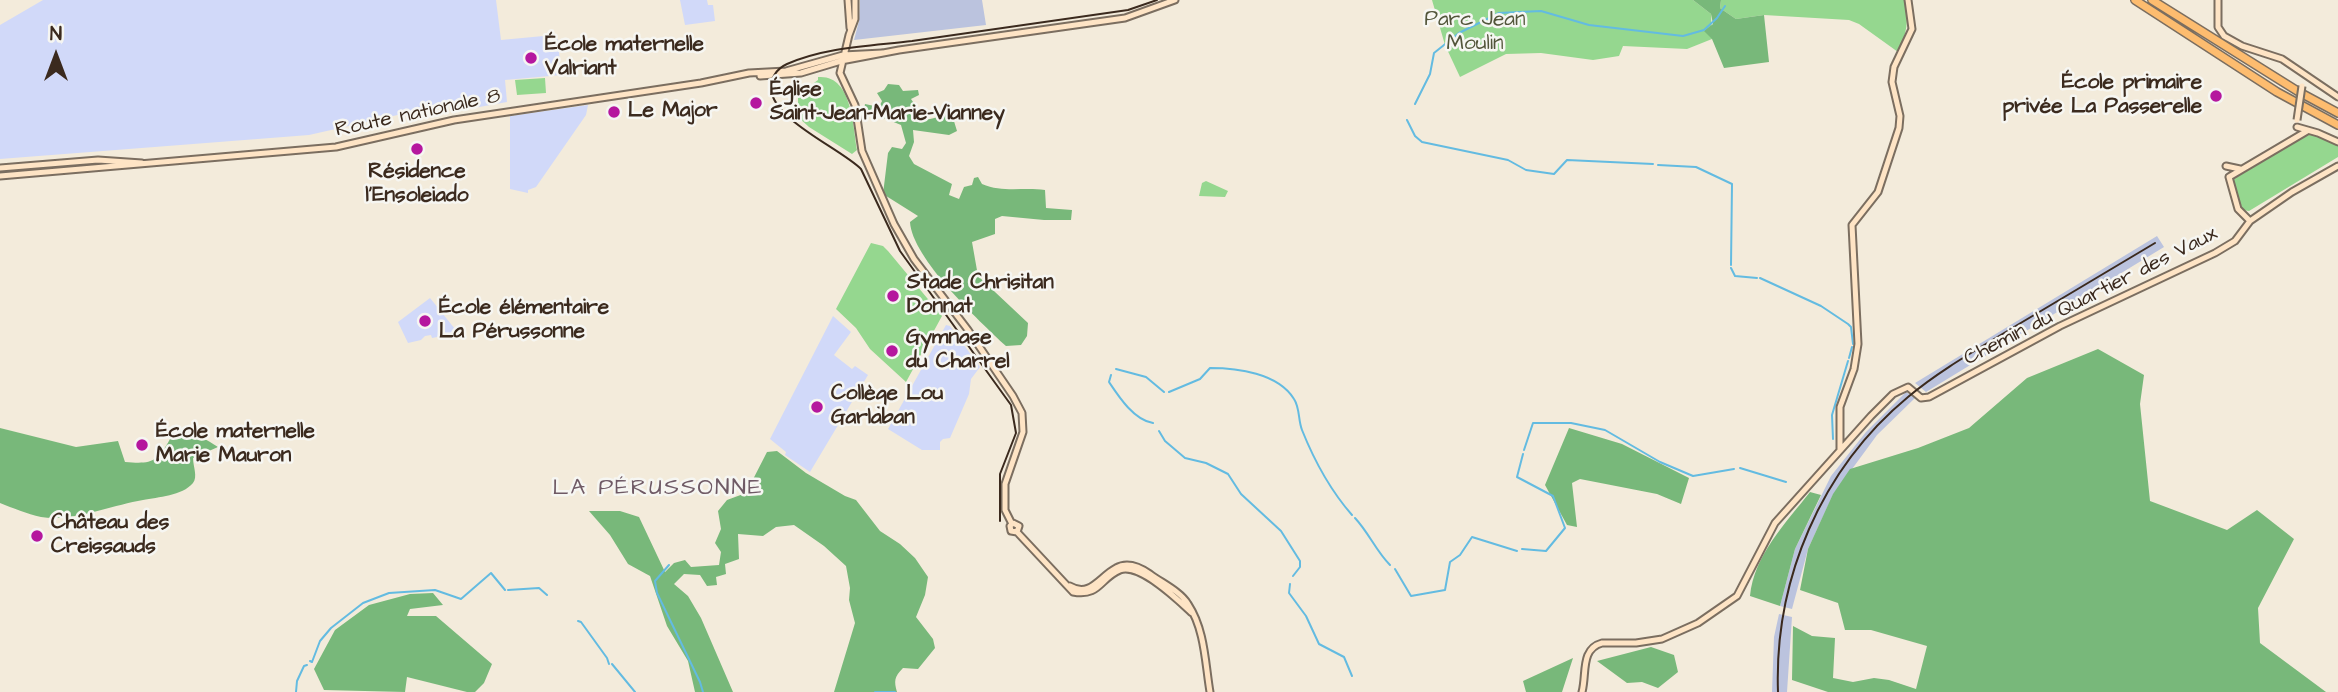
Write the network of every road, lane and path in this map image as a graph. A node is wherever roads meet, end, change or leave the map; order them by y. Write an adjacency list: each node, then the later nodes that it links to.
1 (848, 0): 8 (street)
2 (855, 0): 8 (street)
3 (1173, 0): 9 (street, Route nationale 8)
4 (1908, 0): 26 (street)
5 (2135, 0): 15 (highway)
6 (2152, 0): 11 (highway)
7 (2218, 0): 10 (street)
8 (850, 29): 9 (street)
9 (842, 58): 19 (street, Route nationale 8); 27 (street)
10 (2308, 78): 11 (street); 12 (street)
11 (2302, 91): 13 (highway); 14 (street, bridge)
12 (2338, 97)
13 (2338, 113)
14 (2297, 123): 16 (street); 17 (street)
15 (2338, 125)
16 (2307, 131): 17 (street); 18 (street)
17 (2294, 138): 23 (street)
18 (2338, 142)
19 (155, 164): 22 (street); 24 (street)
20 (2226, 166): 23 (street)
21 (2338, 166): 25 (street, Chemin du Quartier des Vaux)
22 (0, 168)
23 (2240, 169): 25 (street)
24 (0, 176)
25 (2250, 221): 26 (street, Chemin du Quartier des Vaux)
26 (1840, 450): 28 (street)
27 (1210, 692)
28 (1582, 692)

